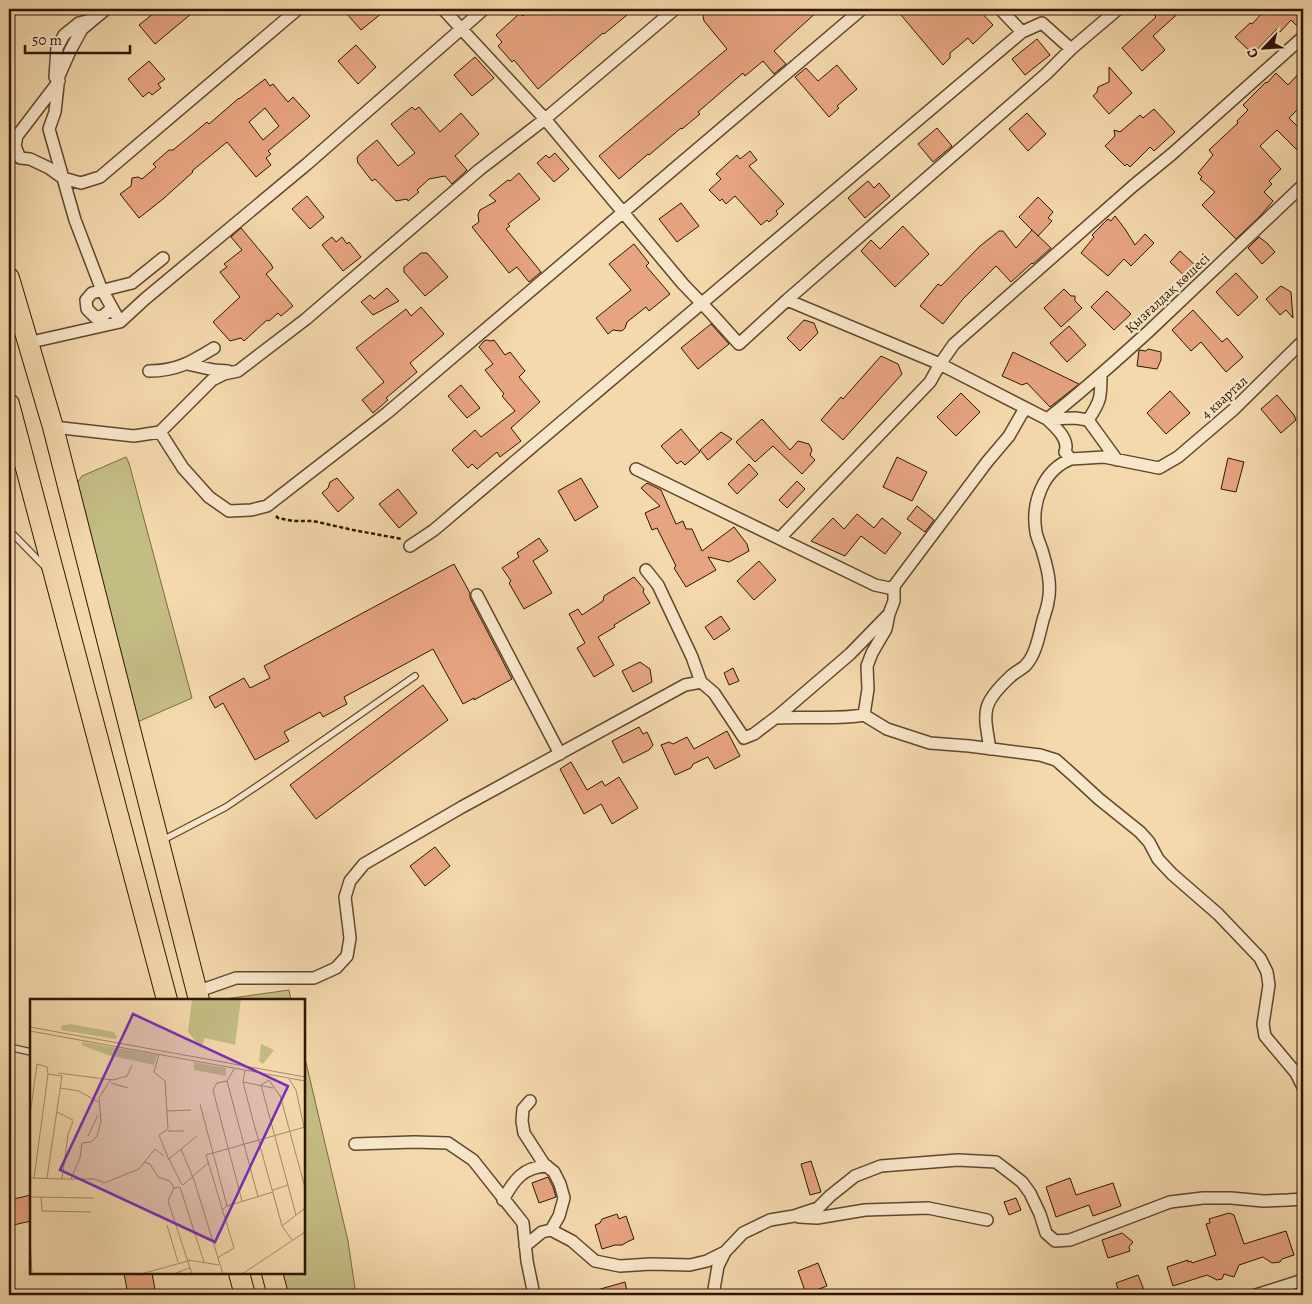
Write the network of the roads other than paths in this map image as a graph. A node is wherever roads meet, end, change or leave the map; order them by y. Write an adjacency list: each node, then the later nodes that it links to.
1 (106, 9): 13 (street)
2 (298, 9): 15 (street)
3 (443, 9): 9 (street)
4 (484, 9): 9 (street)
5 (675, 9): 14 (street)
6 (862, 9): 17 (street)
7 (1000, 9): 10 (street)
8 (1118, 9): 12 (street)
9 (462, 28): 14 (street); 24 (street)
10 (1022, 32): 12 (street); 22 (street)
11 (1303, 37): 29 (street)
12 (1071, 49): 21 (street)
13 (59, 81): 15 (street); 15 (street)
14 (545, 119): 17 (street); 30 (street)
15 (63, 178): 20 (street)
16 (1303, 185): 32 (street, Қызғалдақ көшесі)
17 (622, 212): 22 (street); 38 (street)
18 (163, 258): 20 (street)
19 (9, 278): 26 (highway)
20 (102, 291): 23 (street); 23 (street)
21 (787, 300): 22 (street); 29 (street)
22 (702, 304): 44 (street)
23 (112, 308): 24 (street)
24 (120, 322): 26 (street)
25 (1303, 341): 40 (street, 4 квартал)
26 (27, 343): 37 (highway)
27 (214, 348): 28 (street)
28 (186, 364): 30 (street); 31 (street)
29 (940, 364): 34 (street); 43 (street)
30 (238, 371): 38 (street)
31 (149, 372)
32 (1101, 374): 35 (street, Қызғалдақ көшесі); 36 (street)
33 (9, 404): 46 (highway)
34 (1025, 408): 35 (street); 47 (street)
35 (1047, 419): 36 (street); 39 (street)
36 (1088, 420): 40 (street)
37 (53, 427): 38 (street); 56 (highway)
38 (160, 432)
39 (1071, 459): 40 (street); 54 (street)
40 (1117, 460)
41 (636, 469): 43 (street)
42 (9, 530): 46 (lane)
43 (780, 538): 47 (street)
44 (413, 544)
45 (646, 570): 51 (street)
46 (53, 575): 58 (highway)
47 (894, 586): 49 (street)
48 (477, 595): 55 (street)
49 (889, 614): 52 (street); 53 (street)
50 (415, 676): 56 (lane)
51 (700, 682): 53 (street); 55 (street)
52 (864, 715): 53 (street); 54 (street)
53 (775, 718)
54 (990, 748): 61 (street)
55 (560, 754): 57 (street)
56 (158, 843): 57 (highway)
57 (198, 996)
58 (167, 999)
59 (9, 1047): 60 (lane)
60 (30, 1052)
61 (1303, 1087)
62 (530, 1101): 64 (street)
63 (355, 1144): 66 (street)
64 (547, 1166): 66 (street); 69 (street)
65 (1303, 1199): 67 (street)
66 (503, 1200): 70 (street)
67 (794, 1216): 68 (street); 71 (street)
68 (987, 1220)
69 (551, 1230): 70 (street); 71 (street)
70 (525, 1246): 77 (street)
71 (725, 1252): 78 (street)
72 (239, 1274): 75 (highway)
73 (272, 1274): 76 (highway)
74 (1303, 1280): 79 (street)
75 (245, 1295)
76 (278, 1295)
77 (534, 1295)
78 (713, 1295)
79 (1256, 1295)

